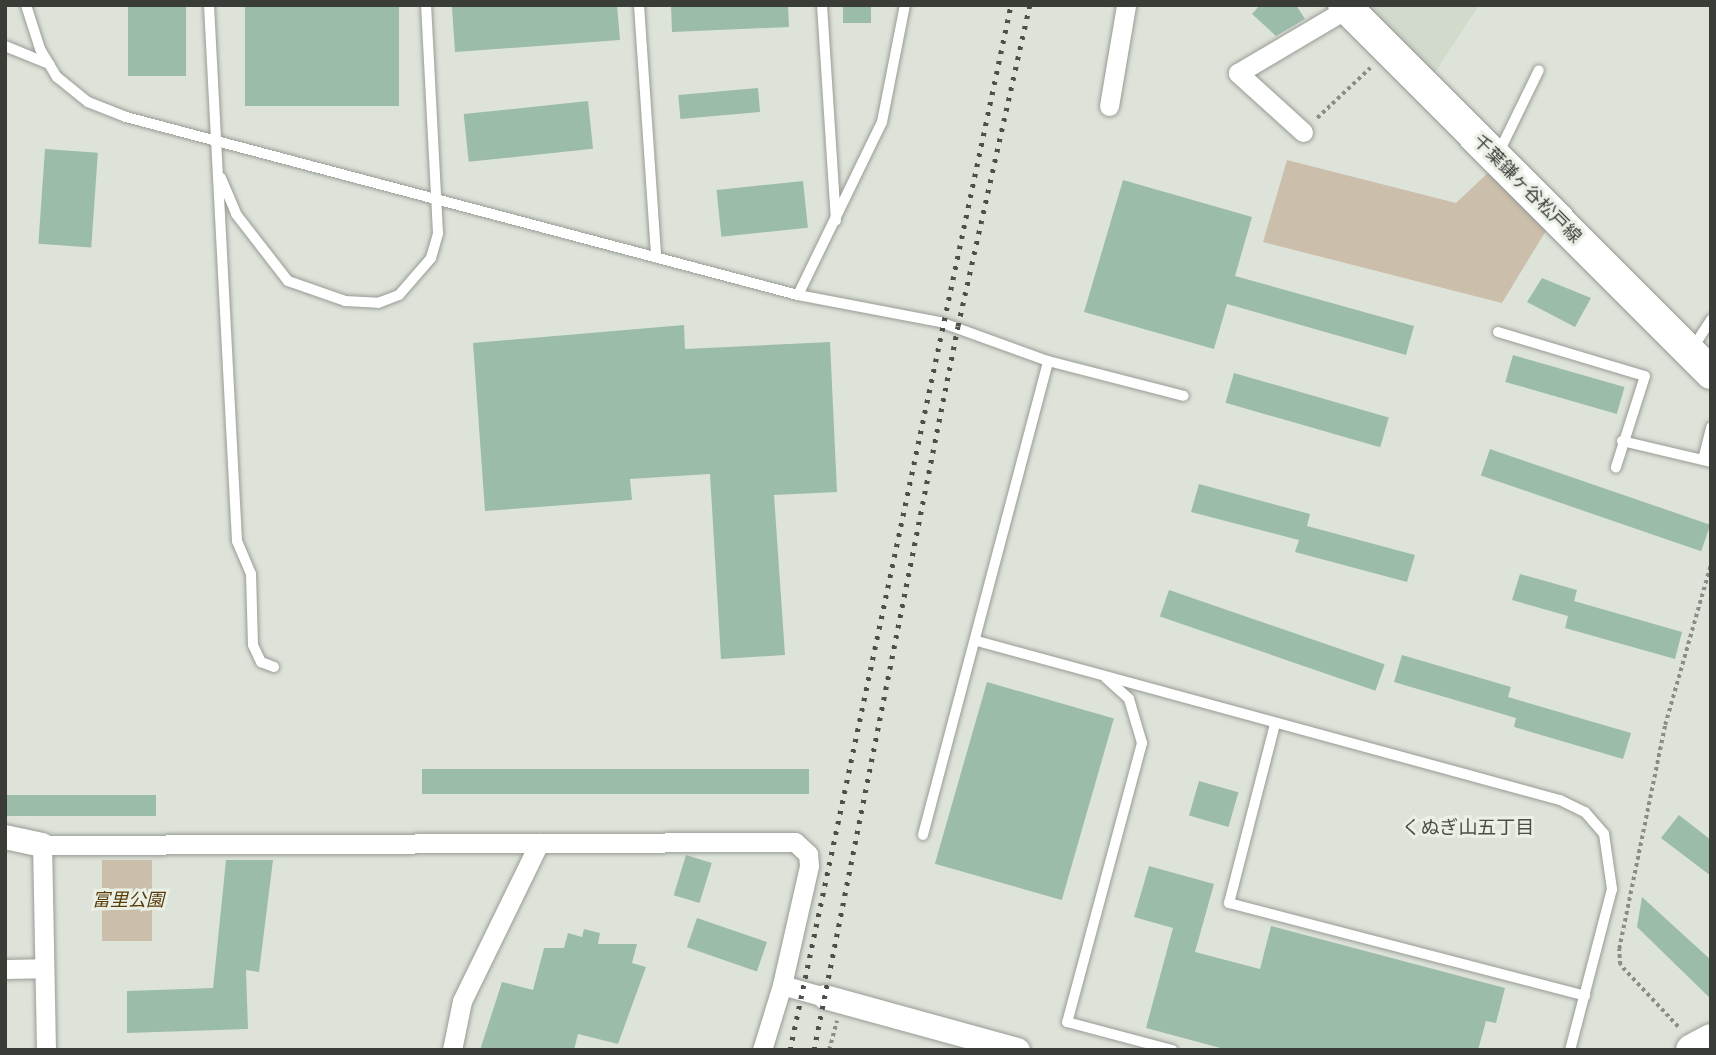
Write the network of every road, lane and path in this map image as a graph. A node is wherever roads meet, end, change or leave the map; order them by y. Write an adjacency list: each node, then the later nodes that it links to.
1 (26, 5): 11 (lane)
2 (209, 5): 15 (lane)
3 (426, 5): 18 (lane)
4 (639, 5): 20 (lane)
5 (822, 5): 19 (lane)
6 (905, 5): 19 (lane)
7 (1126, 5): 13 (street)
8 (1346, 7): 14 (street); 16 (main road, 千葉鎌ヶ谷松戸線)
9 (5, 46): 11 (lane)
10 (1381, 58): 14 (path)
11 (49, 64): 15 (lane)
12 (1539, 70): 16 (lane)
13 (1109, 106)
14 (1303, 132)
15 (217, 140): 17 (lane); 18 (lane)
16 (1496, 158): 25 (main road, 千葉鎌ヶ谷松戸線)
17 (219, 171): 18 (lane); 33 (lane)
18 (439, 199): 20 (lane)
19 (836, 221): 21 (lane)
20 (656, 257): 21 (lane)
21 (798, 295): 24 (lane)
22 (1711, 320): 25 (lane)
23 (1498, 332): 28 (lane)
24 (1048, 360): 26 (lane); 32 (lane)
25 (1700, 362)
26 (1184, 396)
27 (1711, 427): 29 (lane)
28 (1622, 441): 29 (lane); 30 (lane)
29 (1707, 461)
30 (1616, 467)
31 (1711, 562): 45 (path)
32 (976, 641): 34 (lane); 36 (lane)
33 (274, 667)
34 (1103, 675): 35 (lane); 51 (lane)
35 (1275, 724): 43 (lane); 43 (lane)
36 (923, 835)
37 (5, 837): 39 (street)
38 (539, 843): 39 (street); 42 (street); 47 (street)
39 (42, 845): 40 (street)
40 (44, 968): 41 (street); 46 (street)
41 (5, 969)
42 (782, 985): 44 (street); 48 (street)
43 (1585, 996): 52 (lane)
44 (834, 1000): 49 (path); 50 (street)
45 (1700, 1046)
46 (46, 1050)
47 (452, 1050)
48 (762, 1050)
49 (829, 1050)
50 (1018, 1050)
51 (1172, 1050)
52 (1570, 1050)

